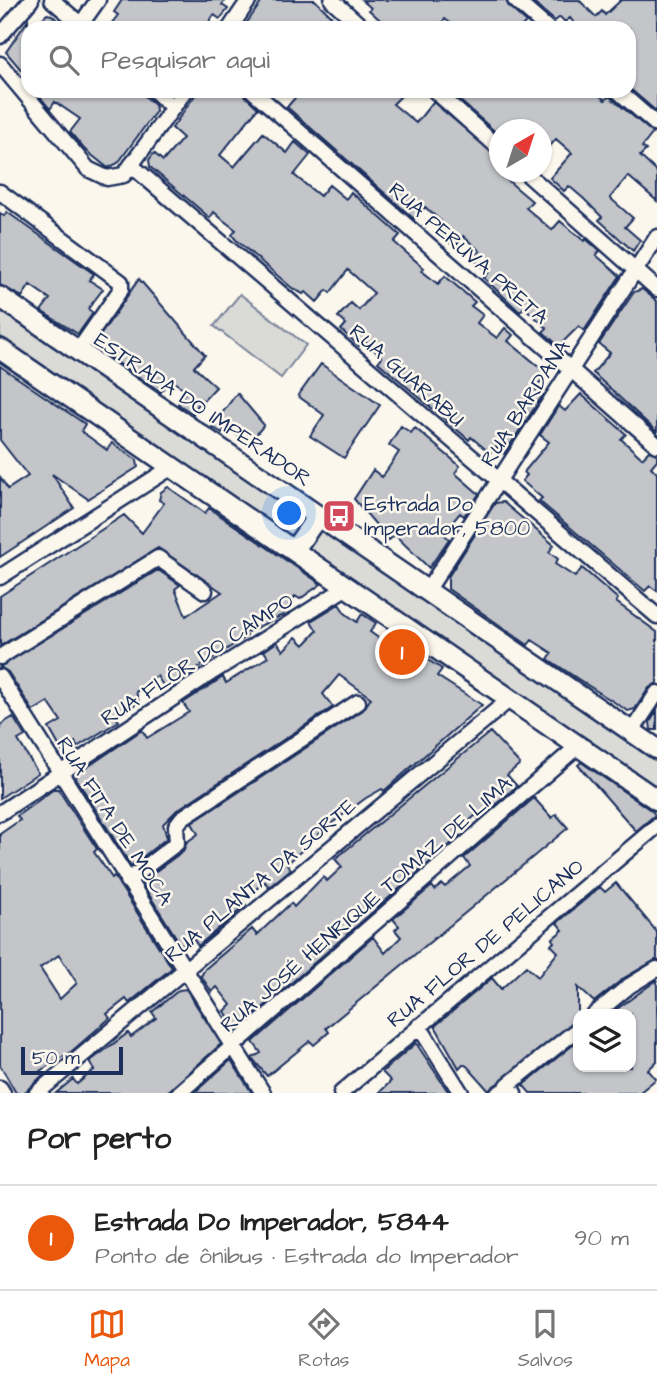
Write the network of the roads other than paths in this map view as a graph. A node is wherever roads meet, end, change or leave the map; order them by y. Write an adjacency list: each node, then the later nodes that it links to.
1 (31, 0): 12 (street)
2 (52, 0): 7 (street)
3 (98, 0): 8 (street)
4 (249, 0): 9 (street)
5 (332, 0): 10 (street)
6 (515, 0): 11 (street)
7 (77, 21)
8 (86, 21)
9 (235, 21)
10 (355, 21)
11 (539, 21)
12 (0, 36)
13 (0, 64): 14 (street)
14 (21, 89)
15 (28, 98): 24 (street)
16 (162, 98): 21 (street)
17 (180, 98): 21 (street)
18 (261, 98): 33 (street, RUA PERUVA PRETA)
19 (443, 98): 23 (street)
20 (626, 98): 22 (street)
21 (173, 108): 24 (street)
22 (657, 125)
23 (489, 140)
24 (131, 165): 36 (street, RUA GUARABU)
25 (536, 182): 28 (street)
26 (0, 192): 32 (street)
27 (657, 237): 28 (street, RUA BARDANA)
28 (635, 271): 29 (street); 33 (street, RUA BARDANA)
29 (657, 289)
30 (0, 298): 32 (main road, ESTRADA DO IMPERADOR)
31 (0, 349): 35 (main road)
32 (78, 351): 37 (main road, ESTRADA DO IMPERADOR)
33 (571, 370): 34 (street, RUA PERUVA PRETA); 36 (street, RUA BARDANA)
34 (657, 445)
35 (172, 467): 38 (main road); 39 (street)
36 (499, 482): 42 (street, RUA BARDANA); 43 (street, RUA GUARABU)
37 (318, 516): 38 (main road); 42 (main road, ESTRADA DO IMPERADOR)
38 (294, 550): 40 (main road)
39 (0, 577)
40 (347, 587): 47 (main road); 52 (street, RUA FLÔR DO CAMPO)
41 (205, 591): 44 (street)
42 (427, 591): 49 (main road, ESTRADA DO IMPERADOR)
43 (657, 616)
44 (0, 657)
45 (0, 677): 52 (street, RUA FITA DE MOCA)
46 (657, 693): 49 (street)
47 (510, 699): 50 (main road); 58 (street, RUA PLANTA DA SORTE)
48 (358, 702): 56 (street)
49 (632, 731): 51 (main road, ESTRADA DO IMPERADOR)
50 (578, 746): 53 (main road); 62 (street, RUA JOSÉ HENRIQUE TOMAZ DE LIMA)
51 (657, 749)
52 (60, 774): 54 (street, RUA FLÔR DO CAMPO); 56 (street, RUA FITA DE MOCA)
53 (657, 800)
54 (0, 813)
55 (657, 826): 60 (street, RUA FLOR DE PELICANO)
56 (127, 881): 58 (street, RUA FITA DE MOCA)
57 (657, 969): 59 (street)
58 (186, 970): 62 (street, RUA FITA DE MOCA); 66 (street, RUA PLANTA DA SORTE)
59 (601, 1009)
60 (419, 1026): 69 (street, RUA FLOR DE PELICANO); 70 (street)
61 (573, 1033): 64 (street)
62 (234, 1047): 67 (street, RUA JOSÉ HENRIQUE TOMAZ DE LIMA); 68 (street, RUA FITA DE MOCA)
63 (0, 1088): 65 (street)
64 (506, 1090)
65 (3, 1093)
66 (37, 1093)
67 (179, 1093)
68 (263, 1093)
69 (341, 1093)
70 (461, 1093)

